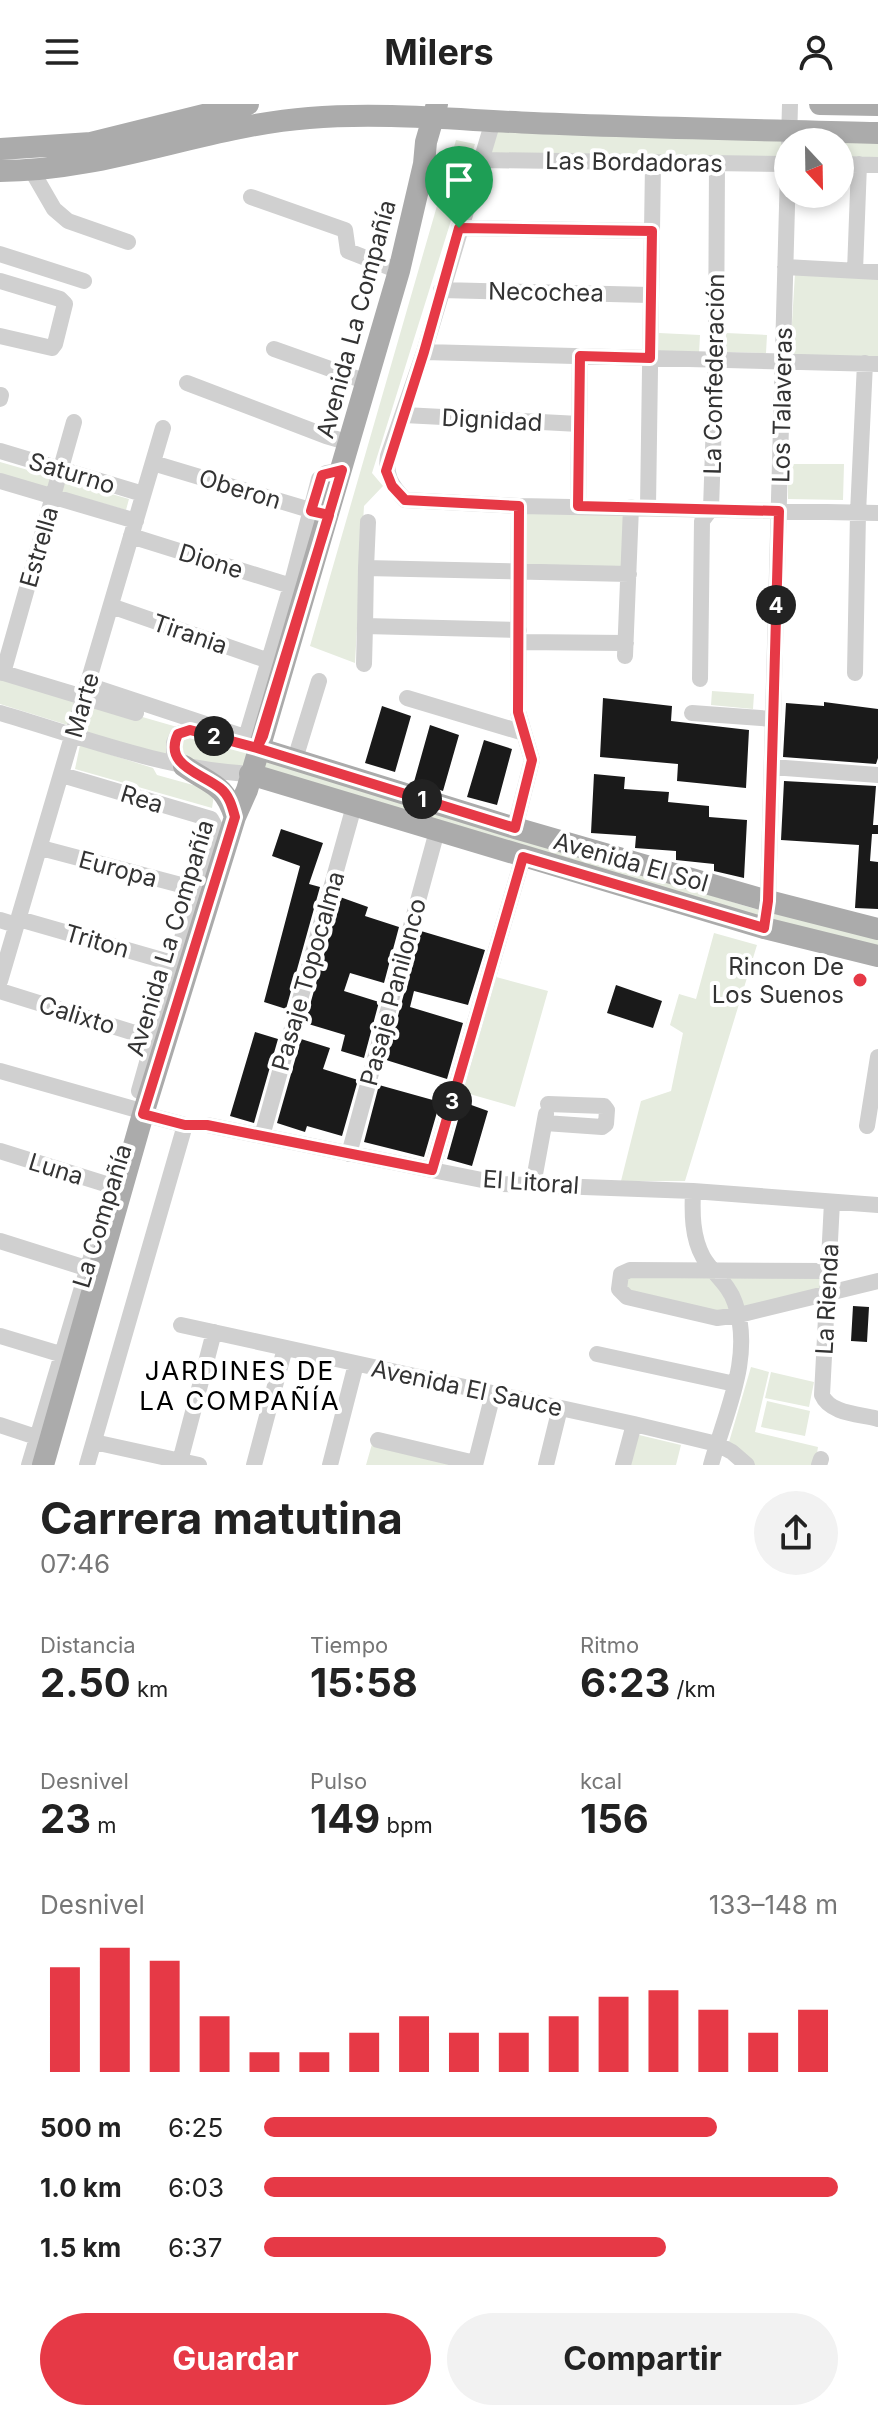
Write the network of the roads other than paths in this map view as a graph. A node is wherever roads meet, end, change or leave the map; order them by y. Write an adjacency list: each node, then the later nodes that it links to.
1 (248, 104): 11 (main road)
2 (790, 104): 7 (street)
3 (820, 104): 4 (main road)
4 (878, 105)
5 (435, 111): 6 (main road); 20 (main road); 28 (main road, Avenida La Compañía)
6 (493, 121): 10 (main road); 12 (street)
7 (790, 128)
8 (878, 133): 9 (main road)
9 (854, 134)
10 (774, 135)
11 (0, 149)
12 (480, 160): 13 (street, Las Bordadoras); 23 (street)
13 (653, 163): 14 (street, Las Bordadoras); 24 (street)
14 (717, 163): 15 (street, Las Bordadoras); 40 (street, La Confederación)
15 (774, 164)
16 (854, 164): 17 (street)
17 (859, 164): 18 (street); 29 (street)
18 (878, 165)
19 (0, 171): 20 (main road)
20 (32, 171): 25 (street)
21 (251, 197): 28 (street)
22 (787, 208): 27 (street, Los Talaveras)
23 (459, 228): 24 (street); 33 (street)
24 (652, 231): 34 (street)
25 (128, 242)
26 (0, 254): 32 (street)
27 (785, 267): 29 (street); 41 (street, Los Talaveras)
28 (399, 271): 43 (main road, Avenida La Compañía)
29 (855, 271): 30 (street)
30 (878, 272)
31 (0, 281): 35 (street)
32 (84, 281)
33 (441, 290): 34 (street, Necochea); 37 (street)
34 (650, 295): 39 (street)
35 (0, 336)
36 (274, 349): 43 (street)
37 (424, 352): 38 (street); 45 (street)
38 (580, 356): 39 (street); 47 (street)
39 (650, 358): 40 (street); 58 (street)
40 (716, 360): 41 (street); 59 (street, La Confederación)
41 (783, 361): 42 (street); 60 (street, Los Talaveras)
42 (872, 364): 62 (street)
43 (367, 382): 49 (main road, Avenida La Compañía)
44 (187, 383): 49 (street)
45 (404, 415): 47 (street, Dignidad); 56 (street)
46 (74, 422): 52 (street, Estrella)
47 (579, 424): 57 (street)
48 (163, 428): 51 (street, Marte)
49 (350, 443): 61 (main road, Avenida La Compañía)
50 (0, 451): 52 (street, Saturno)
51 (153, 463): 54 (street, Marte); 61 (street, Oberon)
52 (61, 469): 54 (street, Saturno); 55 (street, Estrella)
53 (0, 481): 55 (street, Saturno)
54 (143, 494): 65 (street, Marte)
55 (53, 496): 65 (street, Saturno); 75 (street, Estrella)
56 (519, 506): 57 (street); 67 (street)
57 (578, 506): 58 (street)
58 (640, 507): 59 (street); 68 (street)
59 (711, 509): 60 (street); 77 (street, La Confederación)
60 (779, 511): 62 (street); 83 (street, Los Talaveras)
61 (320, 513): 69 (street); 87 (main road, Avenida La Compañía)
62 (858, 513): 63 (street); 76 (street)
63 (878, 513)
64 (368, 522): 66 (street)
65 (133, 529): 69 (street, Dione); 70 (street, Marte)
66 (366, 568): 67 (street); 71 (street)
67 (518, 570): 68 (street); 72 (street)
68 (629, 574): 72 (street)
69 (291, 586): 73 (street)
70 (111, 606): 73 (street, Tirania); 79 (street, Marte)
71 (365, 626): 72 (street); 74 (street)
72 (519, 636): 85 (street)
73 (269, 661): 79 (street)
74 (364, 664)
75 (2, 672): 79 (street)
76 (855, 673)
77 (700, 679)
78 (319, 681): 88 (street)
79 (86, 690): 84 (street, Avenida El Sol); 86 (street, Marte)
80 (407, 698): 85 (street)
81 (0, 713): 86 (street, Avenida El Sol)
82 (692, 713): 83 (street)
83 (773, 719): 90 (street, Los Talaveras)
84 (190, 730): 87 (street, Avenida El Sol); 89 (street)
85 (524, 733): 96 (street)
86 (74, 735): 89 (street, Avenida El Sol); 92 (street, Marte)
87 (257, 748): 88 (main road, Avenida El Sol); 91 (main road, Avenida La Compañía)
88 (295, 759): 96 (main road, Avenida El Sol)
89 (184, 766): 91 (street, Avenida El Sol); 95 (main road)
90 (772, 767): 93 (street); 102 (street, Los Talaveras)
91 (250, 774): 94 (main road, Avenida El Sol); 95 (main road, Avenida La Compañía)
92 (62, 775): 97 (street, Rea); 99 (street, Marte)
93 (878, 775)
94 (354, 806): 98 (main road, Avenida El Sol); 117 (street, Pasaje Topocalma)
95 (235, 817): 113 (main road, Avenida La Compañía)
96 (515, 828): 102 (main road, Avenida El Sol)
97 (217, 830): 101 (street, La Compañía)
98 (437, 831): 100 (main road, Avenida El Sol); 119 (street, Pasaje Panilonco)
99 (41, 848): 101 (street, Europa); 103 (street, Marte)
100 (523, 857): 104 (main road, Avenida El Sol); 120 (street)
101 (196, 889): 107 (street, La Compañía)
102 (768, 901): 104 (street, Los Talaveras); 105 (main road, Avenida El Sol)
103 (12, 921): 107 (street, Triton); 108 (street, Marte)
104 (764, 928): 106 (main road, Avenida El Sol)
105 (878, 929)
106 (878, 956)
107 (176, 964): 110 (street, La Compañía)
108 (0, 981)
109 (0, 991): 110 (street, Calixto)
110 (154, 1039): 113 (street, La Compañía)
111 (878, 1057): 116 (street)
112 (0, 1071): 113 (street, El Litoral)
113 (138, 1111): 115 (street, El Litoral); 122 (street, La Compañía); 127 (main road, Avenida La Compañía)
114 (545, 1123): 114 (street); 121 (street)
115 (185, 1125): 117 (street, El Litoral); 148 (street)
116 (867, 1126)
117 (262, 1136): 119 (street, El Litoral)
118 (0, 1151): 122 (street, Luna)
119 (349, 1154): 120 (street, El Litoral)
120 (432, 1170): 121 (street, El Litoral)
121 (533, 1185): 123 (street, El Litoral)
122 (112, 1186): 127 (street, La Compañía)
123 (693, 1191): 124 (street, El Litoral); 128 (street)
124 (832, 1202): 125 (street, El Litoral); 129 (street, La Rienda)
125 (878, 1205)
126 (0, 1241): 127 (street)
127 (91, 1269): 137 (street, La Compañía); 153 (main road, Avenida La Compañía)
128 (714, 1271): 129 (street); 132 (street); 132 (street)
129 (828, 1271): 131 (street, La Rienda)
130 (878, 1281): 131 (street)
131 (828, 1292): 132 (street); 143 (street, La Rienda)
132 (739, 1315): 140 (street)
133 (181, 1325): 134 (street, Avenida El Sauce)
134 (214, 1332): 136 (street, Avenida El Sauce); 150 (street)
135 (0, 1336): 137 (street)
136 (285, 1348): 139 (street, Avenida El Sauce); 156 (street)
137 (60, 1354): 146 (street, La Compañía)
138 (597, 1354): 140 (street)
139 (356, 1364): 141 (street, Avenida El Sauce); 157 (street)
140 (735, 1384): 149 (street)
141 (493, 1394): 142 (street, Avenida El Sauce); 151 (street)
142 (560, 1408): 144 (street, Avenida El Sauce); 158 (street)
143 (878, 1419)
144 (634, 1424): 149 (street, Avenida El Sauce); 159 (street)
145 (0, 1425): 146 (street)
146 (36, 1437): 152 (street, La Compañía)
147 (378, 1440): 151 (street)
148 (94, 1442): 150 (street); 154 (street)
149 (717, 1444): 160 (street); 161 (street, Avenida El Sauce)
150 (179, 1463): 155 (street)
151 (475, 1464)
152 (29, 1465)
153 (43, 1465)
154 (87, 1465)
155 (199, 1465)
156 (254, 1465)
157 (330, 1465)
158 (546, 1465)
159 (623, 1465)
160 (711, 1465)
161 (747, 1465)

